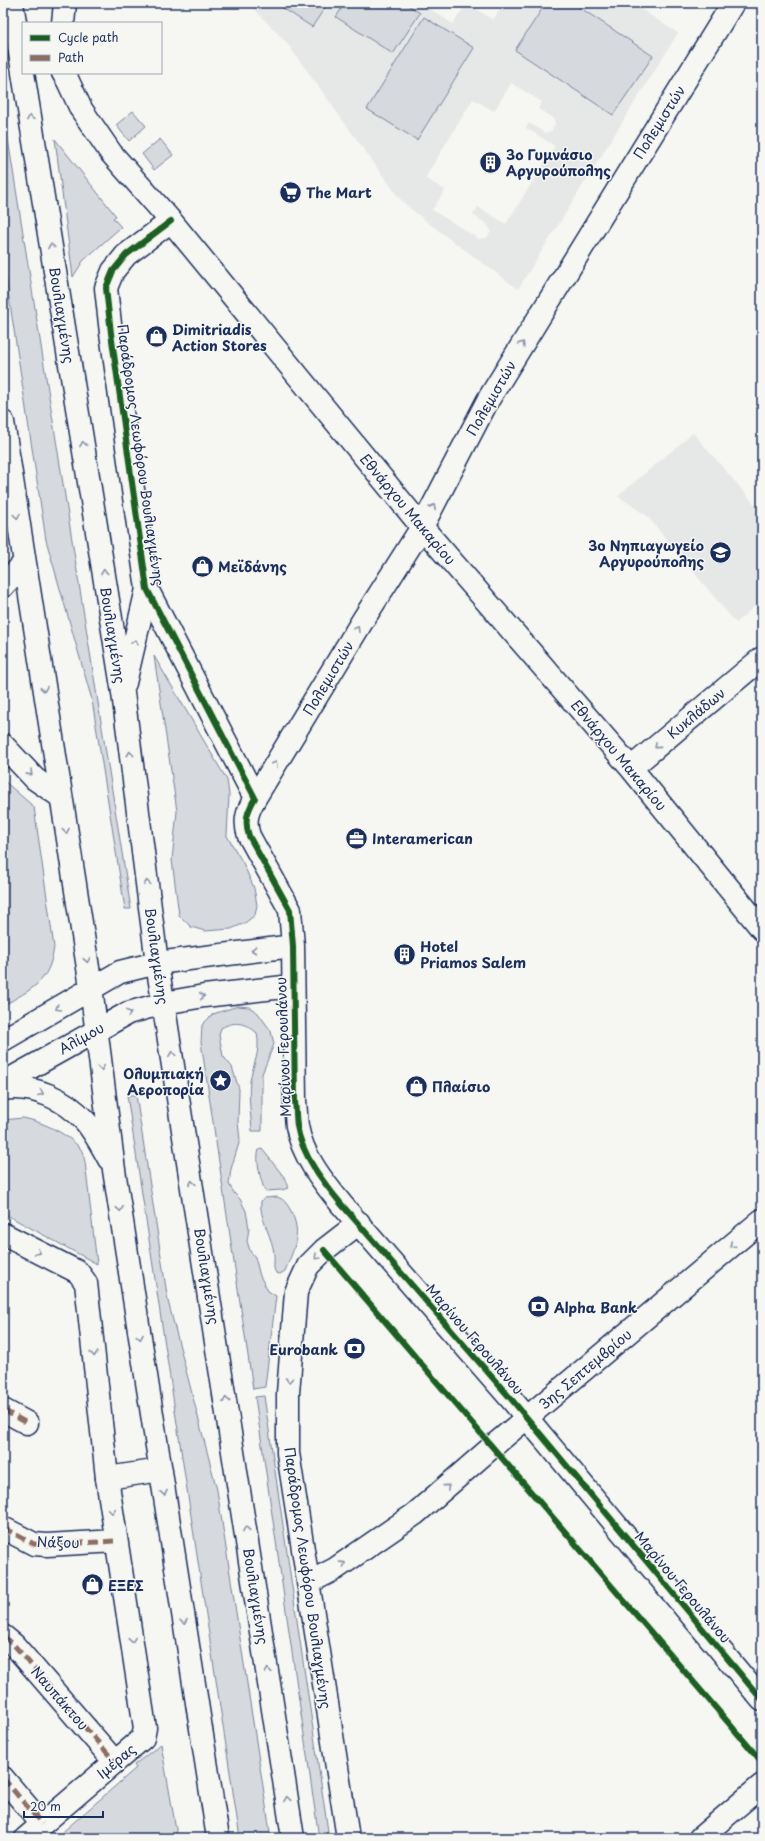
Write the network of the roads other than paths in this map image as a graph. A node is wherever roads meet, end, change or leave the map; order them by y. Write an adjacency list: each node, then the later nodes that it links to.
1 (12, 3): 7 (street, Βουλιαγμένης)
2 (16, 3): 5 (street)
3 (65, 3): 6 (street)
4 (733, 3): 12 (street, Πολεμιστών, one-way to 4)
5 (28, 22)
6 (63, 22)
7 (22, 66)
8 (23, 74): 17 (street, Βουλιαγμένης, one-way to 8)
9 (65, 75): 10 (street, Εθνάρχου Μακαρίου)
10 (171, 221): 12 (street, Εθνάρχου Μακαρίου); 15 (street, Παράδρομος Λεωφόρου Βουλιαγμένης)
11 (3, 422): 13 (street, one-way to 13)
12 (422, 527): 19 (street, Εθνάρχου Μακαρίου); 21 (street, Πολεμιστών, one-way to 12)
13 (24, 563): 14 (street); 20 (street, one-way to 20)
14 (3, 586)
15 (147, 589): 17 (street, one-way to 15); 21 (street, Παράδρομος Λεωφόρου Βουλιαγμένης)
16 (762, 658): 19 (street, Κυκλάδων, one-way to 19)
17 (123, 694): 24 (street, Βουλιαγμένης, one-way to 17)
18 (3, 745): 20 (street, one-way to 20)
19 (631, 768): 22 (street, Εθνάρχου Μακαρίου)
20 (61, 797): 26 (street, one-way to 26)
21 (255, 798): 23 (street)
22 (762, 929)
23 (293, 946): 24 (street, one-way to 24); 25 (street, Μαρίνου Γερουλάνου)
24 (157, 963): 26 (street); 27 (street, Βουλιαγμένης)
25 (293, 986): 27 (street, Μαρίνου Γερουλάνου, one-way to 25); 34 (street, Μαρίνου Γερουλάνου)
26 (91, 988): 28 (street); 29 (street, one-way to 29)
27 (164, 1003): 28 (street, Αλίμου, one-way to 27); 52 (street, Βουλιαγμένης, one-way to 27)
28 (97, 1029): 30 (street, Αλίμου); 32 (street, one-way to 32)
29 (3, 1040)
30 (3, 1083)
31 (3, 1089): 32 (street, one-way to 32)
32 (114, 1170): 39 (street, one-way to 39)
33 (762, 1220): 37 (street, 3ης Σεπτεμβρίου, one-way to 37)
34 (359, 1223): 37 (street, Μαρίνου Γερουλάνου); 43 (street, Παράδρομος Λεωφόρου Βουλιαγμένης, one-way to 43)
35 (4, 1237): 40 (street, one-way to 40)
36 (3, 1410): 38 (street)
37 (527, 1418): 43 (street, 3ης Σεπτεμβρίου, one-way to 37); 45 (street, Μαρίνου Γερουλάνου)
38 (27, 1423)
39 (161, 1470): 40 (street); 51 (street, one-way to 51)
40 (107, 1478): 42 (street, one-way to 42)
41 (3, 1528): 42 (street, Νάξου)
42 (116, 1541): 46 (street, Ιμέρας, one-way to 46)
43 (308, 1583): 53 (street, Παράδρομος Λεωφόρου Βουλιαγμένης)
44 (3, 1636): 46 (street, Ναυπάκτου)
45 (762, 1700)
46 (115, 1762): 49 (street, Ιμέρας)
47 (3, 1778): 49 (street)
48 (762, 1786): 54 (street)
49 (42, 1824): 50 (street, Ιμέρας)
50 (26, 1838)
51 (218, 1838)
52 (293, 1838)
53 (348, 1838)
54 (700, 1838)

